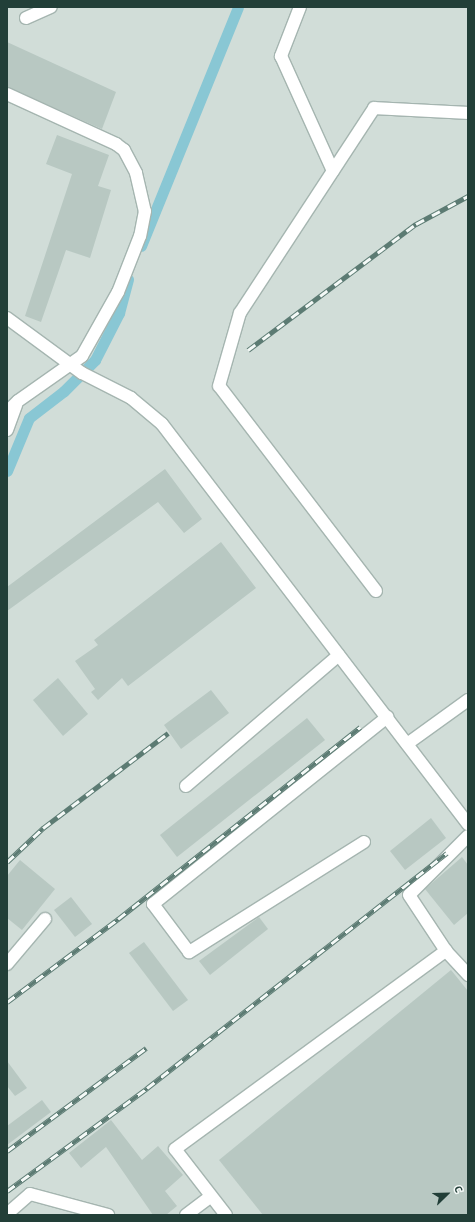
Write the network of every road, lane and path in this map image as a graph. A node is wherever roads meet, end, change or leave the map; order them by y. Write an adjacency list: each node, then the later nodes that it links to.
1 (51, 7): 3 (street)
2 (300, 7): 6 (street)
3 (26, 18)
4 (7, 94): 10 (street)
5 (468, 113): 6 (street)
6 (333, 171): 14 (street)
7 (7, 318): 9 (street)
8 (7, 328): 9 (street)
9 (20, 328): 10 (street)
10 (71, 366): 11 (street); 15 (street)
11 (18, 401): 12 (street); 13 (street)
12 (7, 412)
13 (7, 430)
14 (376, 592)
15 (339, 655): 17 (street); 19 (street)
16 (468, 700): 18 (street)
17 (387, 717): 18 (street); 22 (street)
18 (407, 744): 20 (street)
19 (186, 786)
20 (468, 824)
21 (468, 836): 24 (street)
22 (364, 842)
23 (46, 918): 25 (street)
24 (446, 951): 26 (street); 27 (street)
25 (7, 964)
26 (468, 976)
27 (211, 1196): 30 (street); 31 (street)
28 (7, 1214): 29 (street)
29 (108, 1215)
30 (186, 1215)
31 (226, 1215)

